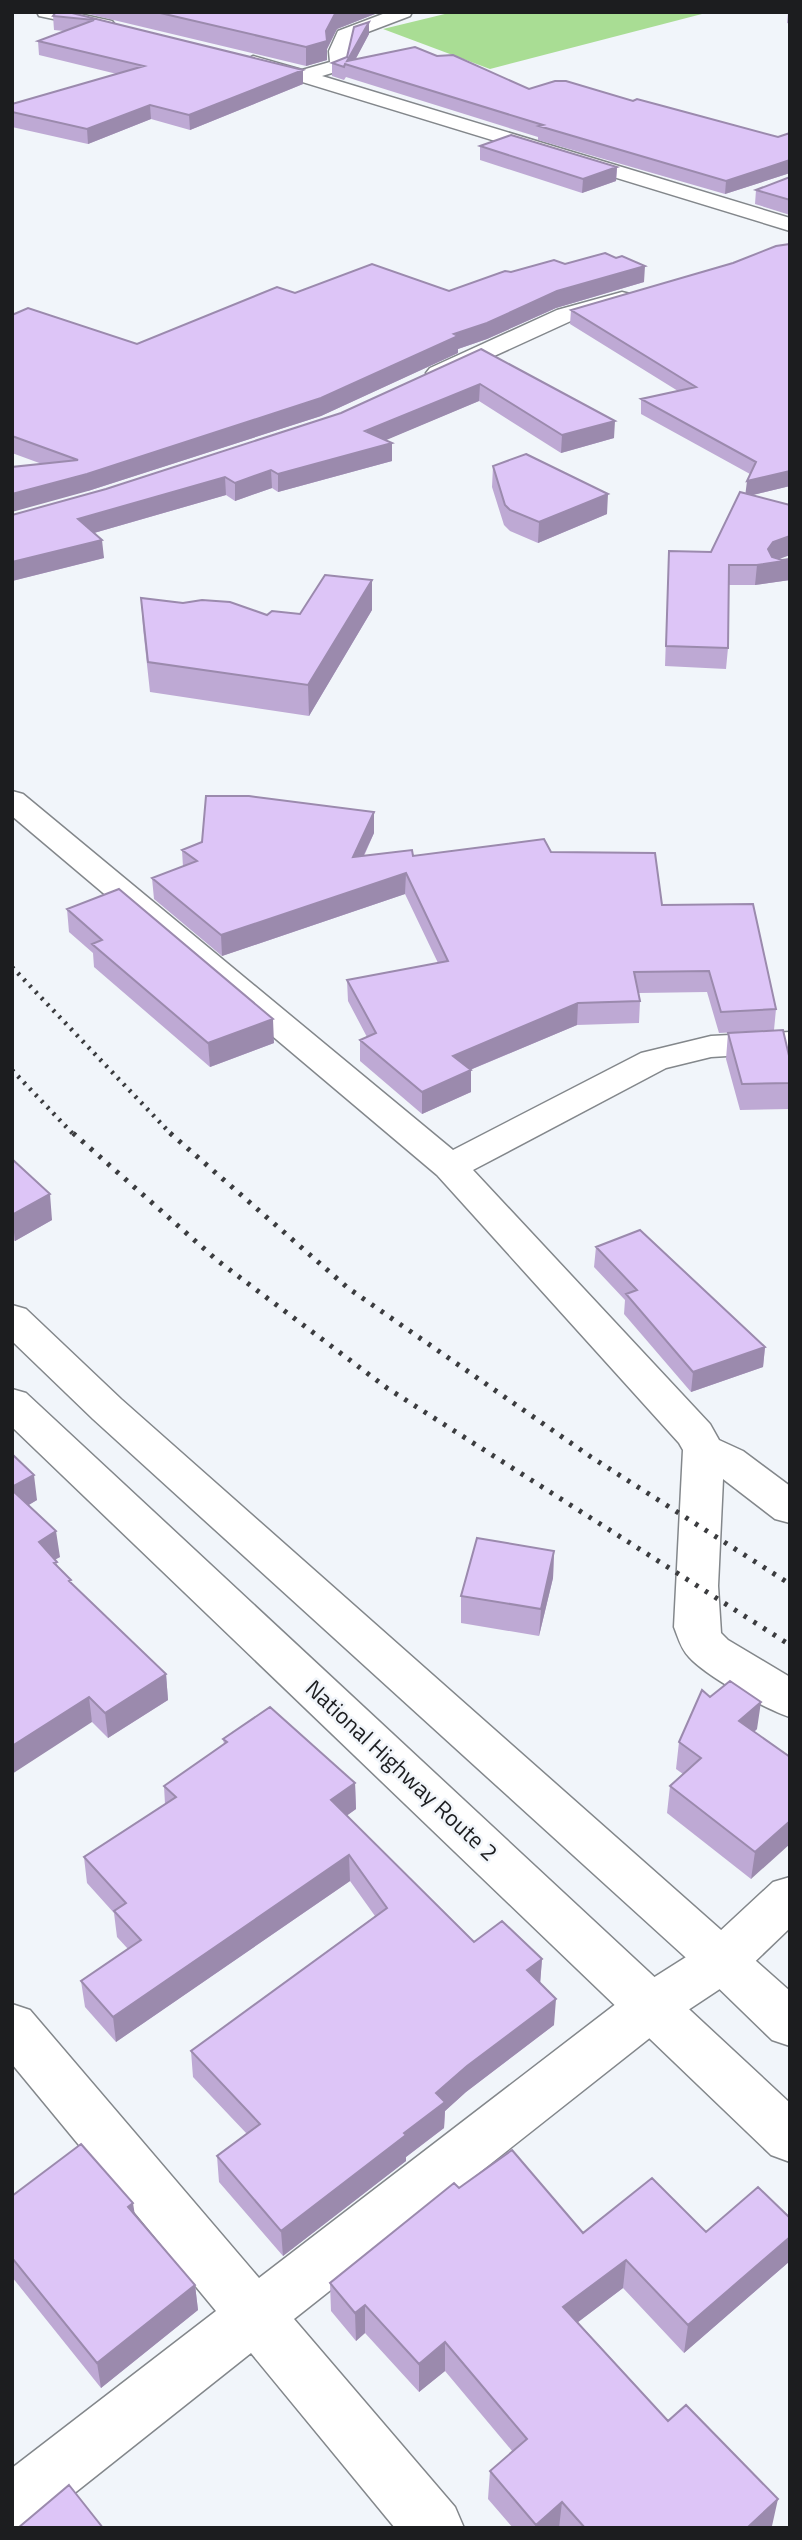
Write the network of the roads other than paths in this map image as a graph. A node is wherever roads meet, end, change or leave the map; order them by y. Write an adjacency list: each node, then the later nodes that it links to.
1 (45, 12): 3 (main road)
2 (404, 12): 5 (main road)
3 (127, 30)
4 (235, 56): 5 (main road)
5 (306, 75): 7 (main road)
6 (751, 195): 7 (main road)
7 (727, 204): 8 (main road)
8 (790, 225)
9 (644, 293): 10 (main road)
10 (417, 383)
11 (12, 800): 13 (main road)
12 (790, 1042): 13 (main road)
13 (450, 1167): 16 (main road)
14 (19, 1334): 20 (main road)
15 (12, 1403): 21 (main road, National Highway Route 2)
16 (704, 1450): 17 (main road); 18 (main road)
17 (790, 1508)
18 (790, 1699)
19 (790, 1897): 20 (main road)
20 (723, 1960): 21 (main road); 22 (main road)
21 (652, 2006): 24 (main road, National Highway Route 2); 25 (main road)
22 (790, 2024)
23 (12, 2026): 25 (main road)
24 (790, 2138)
25 (255, 2318): 26 (main road); 27 (main road)
26 (12, 2505)
27 (434, 2528)

